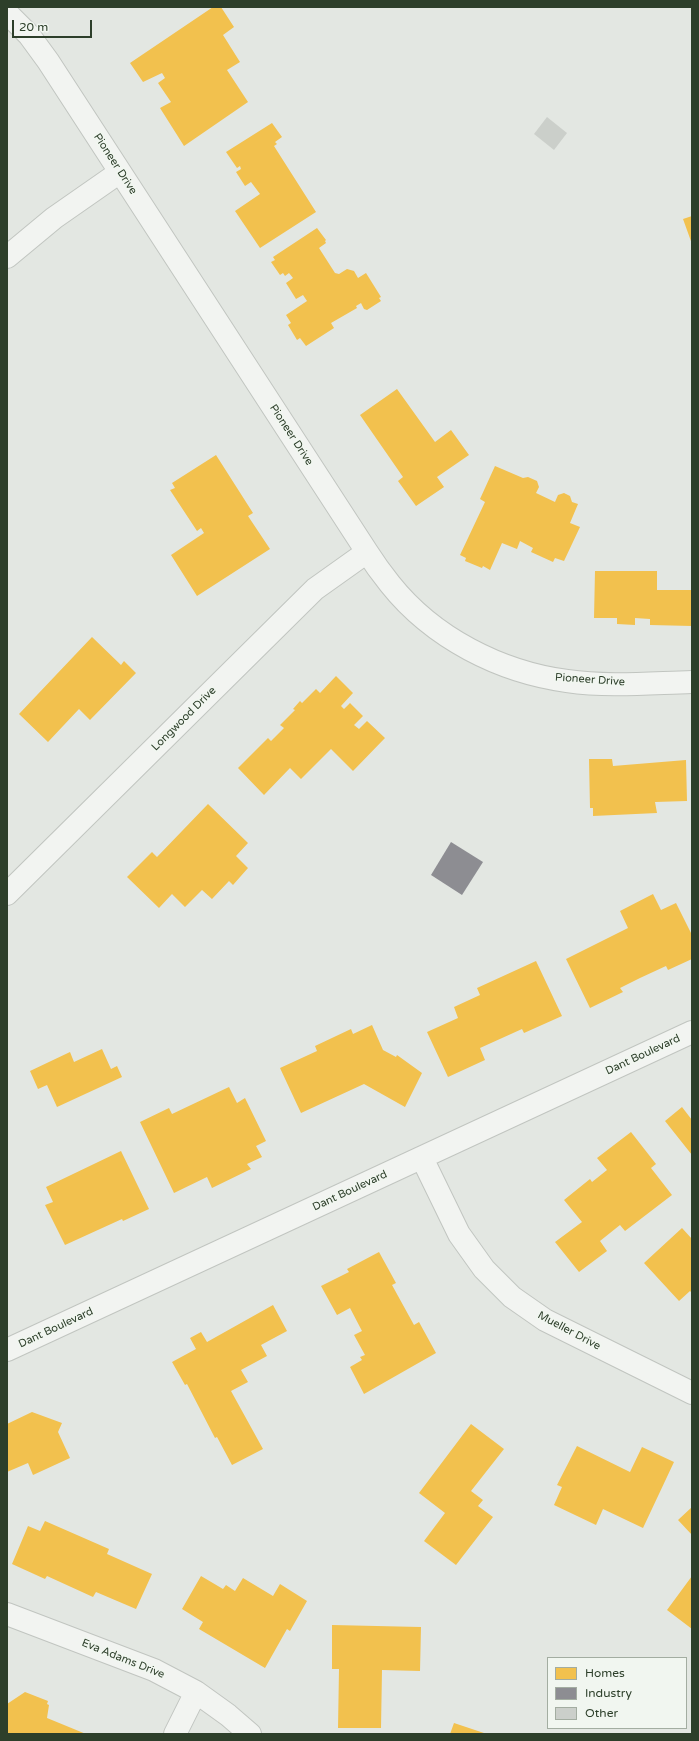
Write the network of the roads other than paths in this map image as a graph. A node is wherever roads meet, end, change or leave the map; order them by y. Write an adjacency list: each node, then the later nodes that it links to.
1 (7, 13): 2 (street, Pioneer Drive)
2 (120, 172): 3 (street); 4 (street, Pioneer Drive)
3 (7, 257)
4 (367, 552): 5 (street, Pioneer Drive); 6 (street, Longwood Drive)
5 (692, 682)
6 (7, 894)
7 (692, 1032): 8 (street, Dant Boulevard)
8 (422, 1158): 9 (street, Dant Boulevard); 10 (street, Mueller Drive)
9 (7, 1350)
10 (692, 1393)
11 (7, 1614): 12 (street, Eva Adams Drive)
12 (196, 1692): 13 (street); 14 (street, Eva Adams Drive)
13 (175, 1734)
14 (250, 1734)

